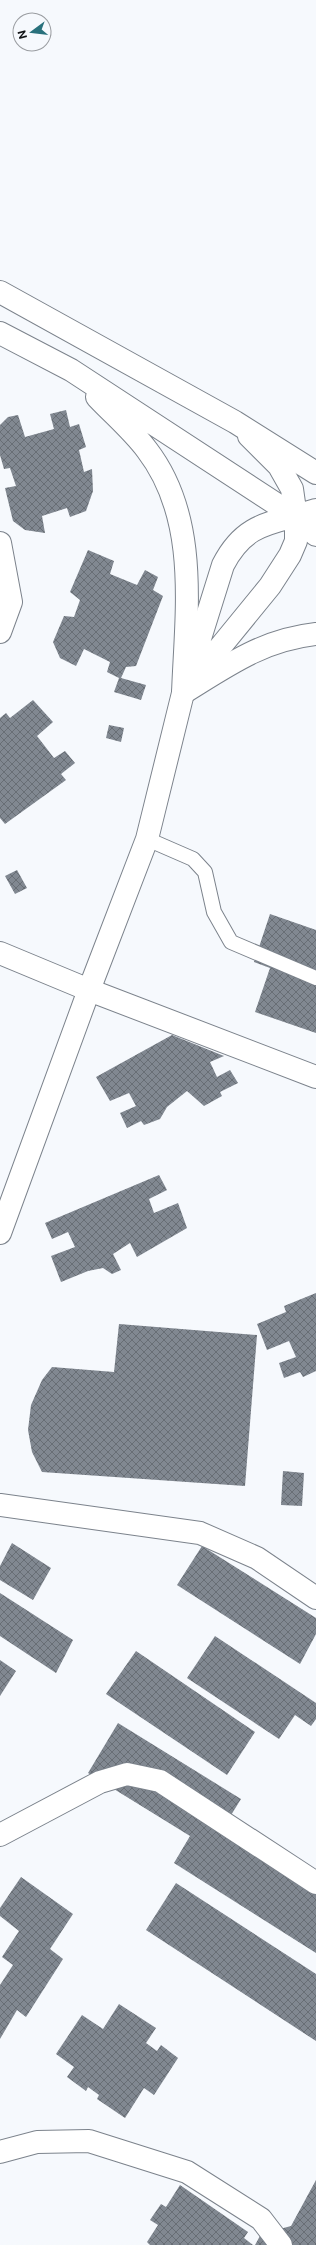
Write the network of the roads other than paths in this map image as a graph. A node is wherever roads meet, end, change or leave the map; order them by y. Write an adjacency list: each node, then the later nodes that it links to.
1 (0, 292): 4 (street)
2 (0, 333): 3 (street)
3 (71, 370): 6 (street); 11 (street)
4 (235, 422): 5 (street); 6 (street)
5 (316, 473)
6 (306, 513): 7 (street); 11 (street); 11 (street)
7 (316, 535)
8 (0, 543): 9 (street)
9 (0, 632)
10 (316, 634): 11 (street)
11 (183, 693): 12 (street)
12 (148, 839): 14 (lane); 15 (street)
13 (0, 953): 15 (street)
14 (316, 978)
15 (89, 990): 16 (street); 17 (street)
16 (316, 1076)
17 (0, 1233)
18 (0, 1505): 19 (street)
19 (316, 1598)
20 (0, 1835): 21 (street)
21 (316, 1883)
22 (0, 2152): 23 (street)
23 (281, 2245)

